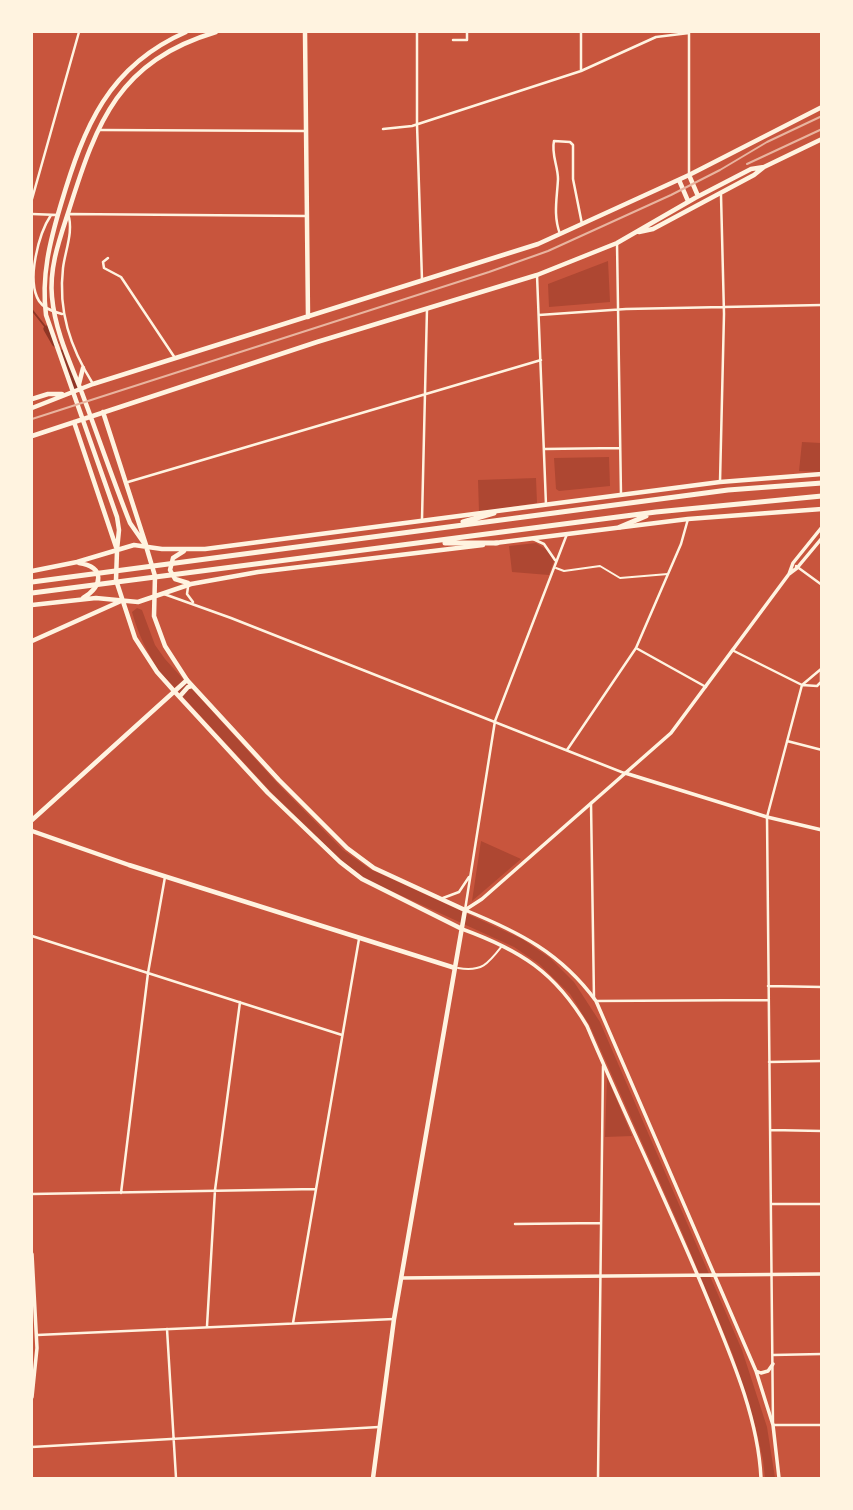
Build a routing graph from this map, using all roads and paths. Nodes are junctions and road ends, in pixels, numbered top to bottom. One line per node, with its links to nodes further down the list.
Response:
1 (79, 32): 22 (street)
2 (186, 32): 27 (main road)
3 (216, 32): 13 (main road)
4 (305, 32): 15 (main road)
5 (417, 32): 12 (street)
6 (467, 32): 9 (street)
7 (582, 32): 10 (street)
8 (689, 32): 10 (street); 18 (street)
9 (453, 40)
10 (581, 71): 12 (street)
11 (821, 107): 18 (main road)
12 (417, 124): 14 (street); 35 (street)
13 (97, 130): 15 (street); 25 (main road)
14 (383, 130)
15 (306, 131): 28 (main road)
16 (821, 139): 17 (main road)
17 (764, 167): 20 (main road); 21 (main road)
18 (689, 175): 19 (main road); 21 (main road)
19 (679, 180): 23 (main road); 29 (main road)
20 (720, 193): 30 (main road); 37 (street)
21 (698, 196): 23 (main road)
22 (32, 199)
23 (688, 201): 30 (main road)
24 (32, 214): 26 (street)
25 (68, 214): 28 (street); 40 (street); 77 (main road)
26 (51, 215): 27 (street); 40 (street)
27 (58, 215): 79 (main road)
28 (307, 216): 42 (main road)
29 (582, 224): 31 (main road); 31 (street)
30 (638, 232): 32 (main road)
31 (560, 234): 35 (main road)
32 (617, 243): 34 (main road); 39 (street)
33 (108, 258): 43 (street)
34 (537, 275): 38 (main road); 41 (street)
35 (422, 280): 42 (main road)
36 (821, 305): 37 (street)
37 (724, 306): 39 (street); 59 (street)
38 (427, 309): 48 (street); 52 (main road)
39 (619, 310): 41 (street); 55 (street)
40 (62, 314): 45 (street)
41 (539, 315): 44 (street)
42 (308, 317): 43 (main road)
43 (175, 358): 46 (main road)
44 (541, 360): 48 (street); 56 (street)
45 (83, 368): 46 (street); 47 (main road)
46 (93, 384): 47 (main road)
47 (77, 389): 49 (main road)
48 (426, 393): 58 (street); 68 (street)
49 (63, 394): 50 (main road); 51 (main road)
50 (32, 399)
51 (32, 408)
52 (103, 412): 53 (main road); 58 (main road)
53 (74, 422): 54 (main road); 79 (main road)
54 (32, 436)
55 (620, 448): 56 (street); 61 (street)
56 (544, 449): 63 (street)
57 (821, 474): 59 (main road)
58 (127, 482): 77 (main road)
59 (720, 482): 61 (main road)
60 (821, 483): 69 (highway)
61 (621, 495): 63 (main road)
62 (821, 497): 65 (highway)
63 (546, 505): 66 (main road)
64 (821, 509): 67 (main road)
65 (656, 512): 70 (highway); 75 (highway)
66 (494, 513): 68 (main road); 69 (highway)
67 (688, 519): 70 (main road); 86 (street)
68 (422, 521): 78 (main road)
69 (447, 527): 88 (highway)
70 (620, 527): 72 (main road)
71 (821, 527): 82 (street)
72 (567, 534): 74 (main road); 80 (street)
73 (821, 538): 84 (street)
74 (533, 539): 76 (main road); 80 (street)
75 (424, 543): 76 (highway); 91 (highway)
76 (498, 543): 89 (main road)
77 (146, 546): 78 (main road); 79 (main road); 93 (main road)
78 (188, 550): 89 (main road)
79 (117, 551): 81 (main road); 95 (main road)
80 (556, 561): 83 (street)
81 (77, 562): 85 (main road); 94 (main road)
82 (793, 563): 84 (street); 87 (street)
83 (554, 568): 86 (lane); 108 (street)
84 (797, 568): 87 (street); 90 (street)
85 (32, 571)
86 (669, 574): 99 (street)
87 (789, 574): 100 (street)
88 (32, 582)
89 (190, 584): 92 (main road); 96 (street)
90 (821, 586)
91 (32, 593)
92 (161, 593): 93 (main road); 96 (street)
93 (153, 597): 95 (main road); 102 (main road)
94 (82, 598): 95 (main road); 97 (main road)
95 (122, 600): 98 (main road); 106 (main road)
96 (196, 604): 108 (street)
97 (32, 605)
98 (32, 641)
99 (636, 648): 105 (street); 110 (street)
100 (732, 650): 103 (street); 105 (street)
101 (821, 669): 103 (street); 103 (street)
102 (187, 680): 104 (main road); 106 (main road)
103 (802, 685): 109 (street)
104 (192, 686): 107 (main road); 120 (main road)
105 (706, 687): 112 (street)
106 (174, 691): 107 (main road); 115 (main road)
107 (180, 697): 122 (main road)
108 (495, 721): 110 (street); 118 (street)
109 (787, 741): 111 (street); 114 (street)
110 (567, 750): 112 (street)
111 (821, 750)
112 (625, 773): 113 (street); 114 (street)
113 (591, 803): 121 (street); 128 (street)
114 (766, 817): 116 (street); 130 (street)
115 (32, 820)
116 (821, 830)
117 (32, 831): 119 (main road)
118 (470, 874): 120 (street); 121 (street)
119 (166, 876): 124 (main road); 127 (street)
120 (442, 899): 121 (main road)
121 (465, 910): 122 (main road); 129 (street)
122 (462, 929): 125 (street); 126 (main road)
123 (32, 936): 127 (street)
124 (360, 936): 126 (main road); 135 (street)
125 (502, 945): 126 (lane); 137 (street)
126 (455, 968): 156 (main road)
127 (148, 973): 134 (street); 143 (street)
128 (595, 981): 129 (street); 132 (street)
129 (584, 986): 132 (street)
130 (768, 986): 131 (street); 133 (street)
131 (821, 987)
132 (595, 1000): 133 (street); 154 (street)
133 (768, 1000): 138 (street)
134 (240, 1002): 135 (street); 142 (street)
135 (342, 1035): 141 (street)
136 (821, 1061): 138 (street)
137 (603, 1062): 147 (street); 153 (street)
138 (769, 1062): 139 (street)
139 (771, 1130): 140 (street); 145 (street)
140 (821, 1131)
141 (316, 1189): 142 (street); 158 (street)
142 (215, 1190): 143 (street); 159 (street)
143 (121, 1192): 144 (street)
144 (32, 1194)
145 (771, 1204): 146 (street); 150 (street)
146 (821, 1204)
147 (601, 1223): 148 (street); 155 (street)
148 (515, 1224)
149 (32, 1254): 152 (street)
150 (772, 1274): 151 (street); 154 (street); 165 (street)
151 (821, 1274)
152 (32, 1275): 161 (street)
153 (698, 1275): 154 (street); 155 (street); 177 (street)
154 (715, 1275): 167 (street)
155 (600, 1276): 156 (street); 176 (street)
156 (401, 1278): 157 (main road)
157 (394, 1319): 158 (street); 171 (main road)
158 (293, 1324): 159 (street)
159 (207, 1328): 160 (street)
160 (167, 1329): 161 (street); 172 (street)
161 (36, 1335): 162 (street)
162 (37, 1348): 163 (street); 168 (street)
163 (32, 1350)
164 (821, 1354): 165 (street)
165 (773, 1355): 166 (street)
166 (772, 1364): 167 (street); 169 (street)
167 (756, 1371): 169 (street)
168 (32, 1397)
169 (773, 1425): 170 (street); 178 (street)
170 (821, 1425)
171 (379, 1427): 172 (street); 175 (main road)
172 (174, 1438): 173 (street); 174 (street)
173 (32, 1447)
174 (176, 1479)
175 (373, 1479)
176 (598, 1479)
177 (761, 1479)
178 (779, 1479)

